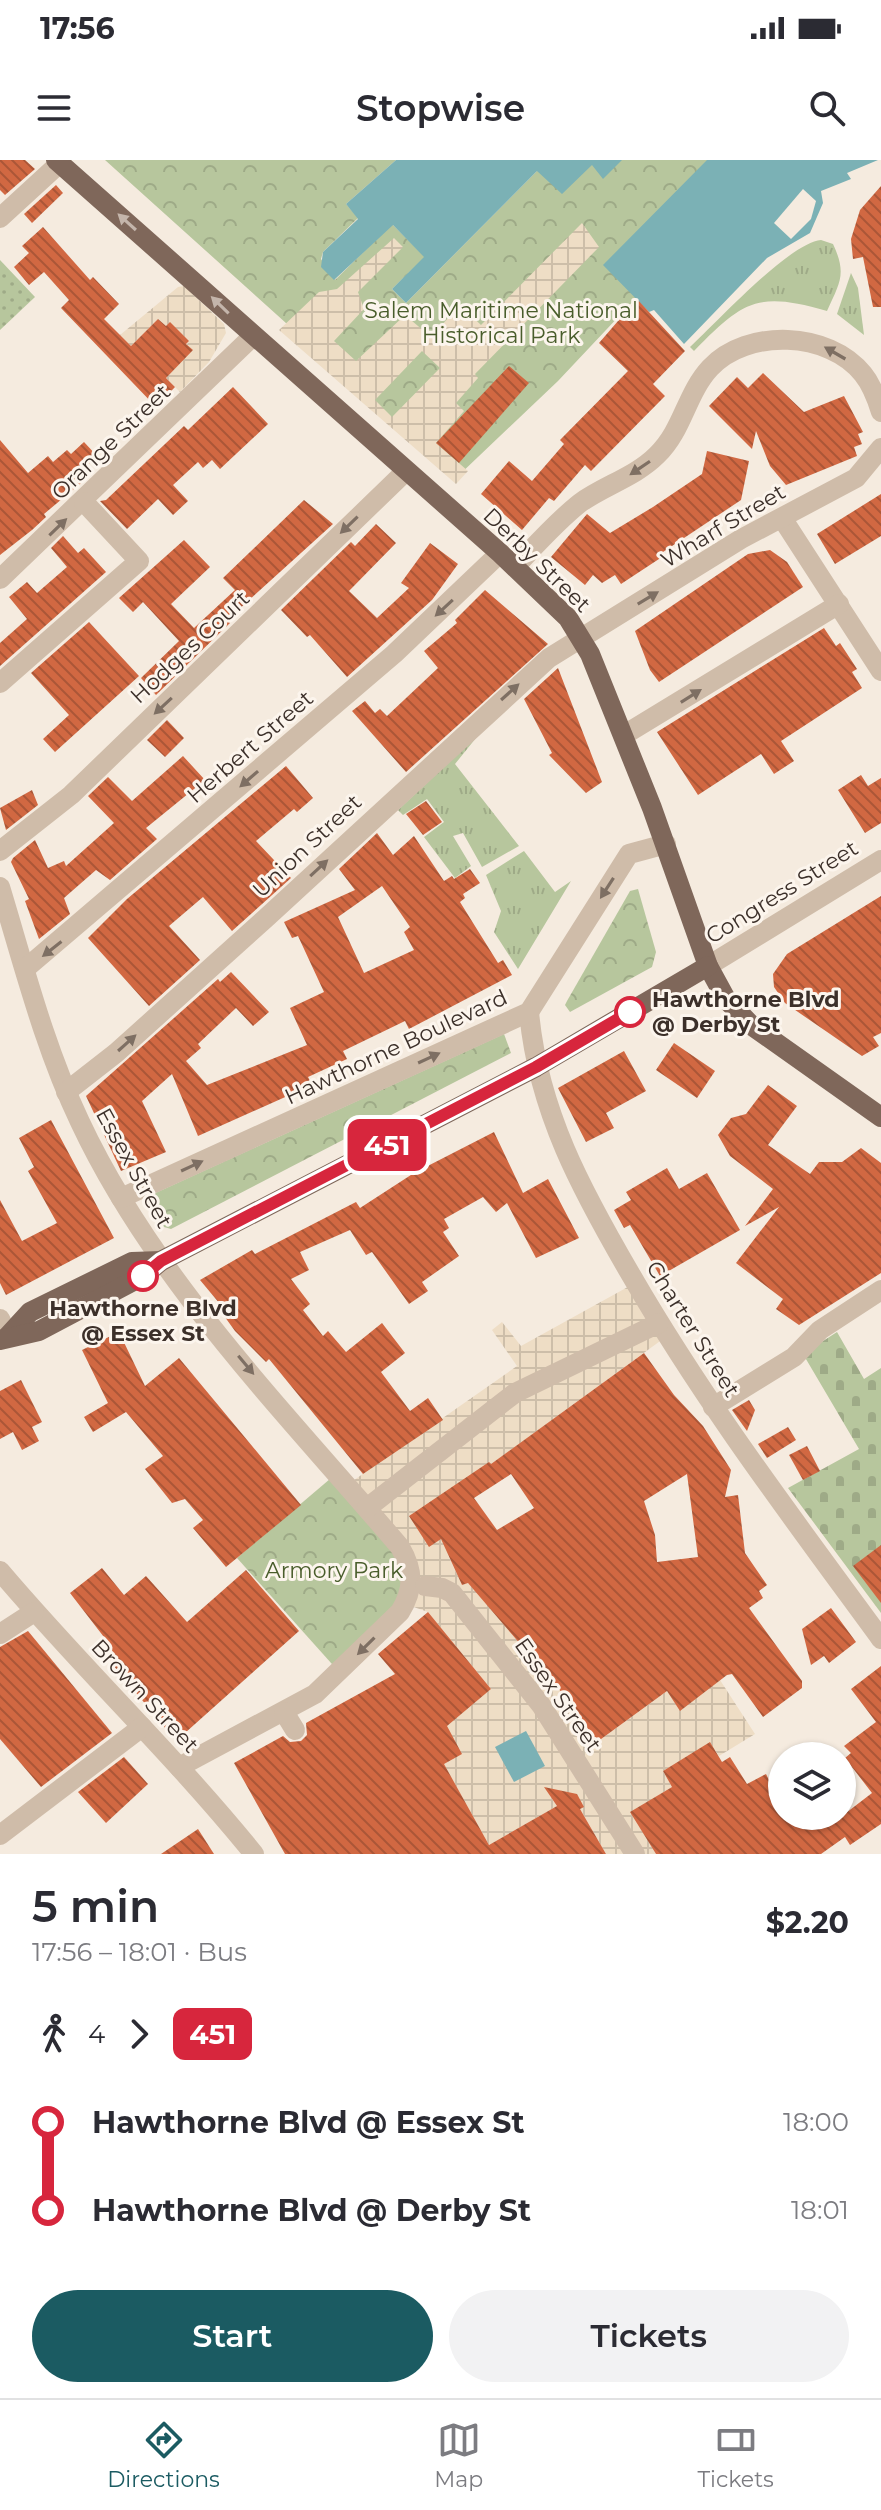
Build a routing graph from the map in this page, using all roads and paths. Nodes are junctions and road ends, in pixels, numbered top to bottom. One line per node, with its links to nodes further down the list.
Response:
1 (58, 162): 2 (street); 3 (main road, Derby Street, one-way to 1)
2 (0, 218)
3 (253, 336): 6 (main road, Derby Street); 7 (street, Orange Street)
4 (881, 412): 9 (street, one-way to 9)
5 (881, 448): 8 (street, Wharf Street)
6 (406, 471): 9 (main road, Derby Street); 17 (street, Hodges Court, one-way to 17)
7 (84, 502): 10 (street, Orange Street, one-way to 7); 14 (street)
8 (782, 518): 11 (street); 12 (street, Wharf Street, one-way to 8)
9 (507, 560): 12 (main road, Derby Street); 21 (street, Herbert Street, one-way to 21)
10 (0, 579)
11 (839, 604): 13 (street); 15 (street, one-way to 11)
12 (580, 636): 15 (main road, Derby Street); 24 (street, Union Street, one-way to 12)
13 (881, 671)
14 (0, 683)
15 (624, 735): 16 (main road, Derby Street)
16 (666, 844): 20 (main road, Derby Street); 22 (street, Hawthorne Boulevard, one-way to 22)
17 (0, 851)
18 (881, 860): 20 (street, Congress Street)
19 (0, 887): 21 (street, Essex Street)
20 (708, 966): 23 (main road); 25 (main road, Derby Street)
21 (25, 969): 24 (street, Essex Street)
22 (529, 1012): 23 (street, Charter Street); 26 (street, Hawthorne Boulevard, one-way to 22)
23 (536, 1067): 27 (main road); 29 (street, Charter Street)
24 (66, 1092): 26 (street, Essex Street)
25 (881, 1117)
26 (121, 1198): 27 (street, Essex Street)
27 (161, 1261): 30 (main road); 32 (street, Essex Street, one-way to 32)
28 (881, 1290): 31 (street)
29 (659, 1323): 31 (street, Charter Street); 32 (street)
30 (3, 1332)
31 (713, 1407): 37 (street, Charter Street)
32 (367, 1508): 34 (street, Essex Street)
33 (0, 1571): 35 (street, Brown Street)
34 (418, 1586): 38 (street, one-way to 38); 44 (street, Essex Street)
35 (34, 1612): 36 (street); 40 (street, Brown Street)
36 (0, 1634)
37 (881, 1639)
38 (315, 1694): 39 (street); 41 (street)
39 (326, 1713)
40 (142, 1727): 41 (street, Brown Street); 42 (street)
41 (179, 1767): 43 (street, Brown Street)
42 (0, 1835)
43 (254, 1854)
44 (635, 1854)

